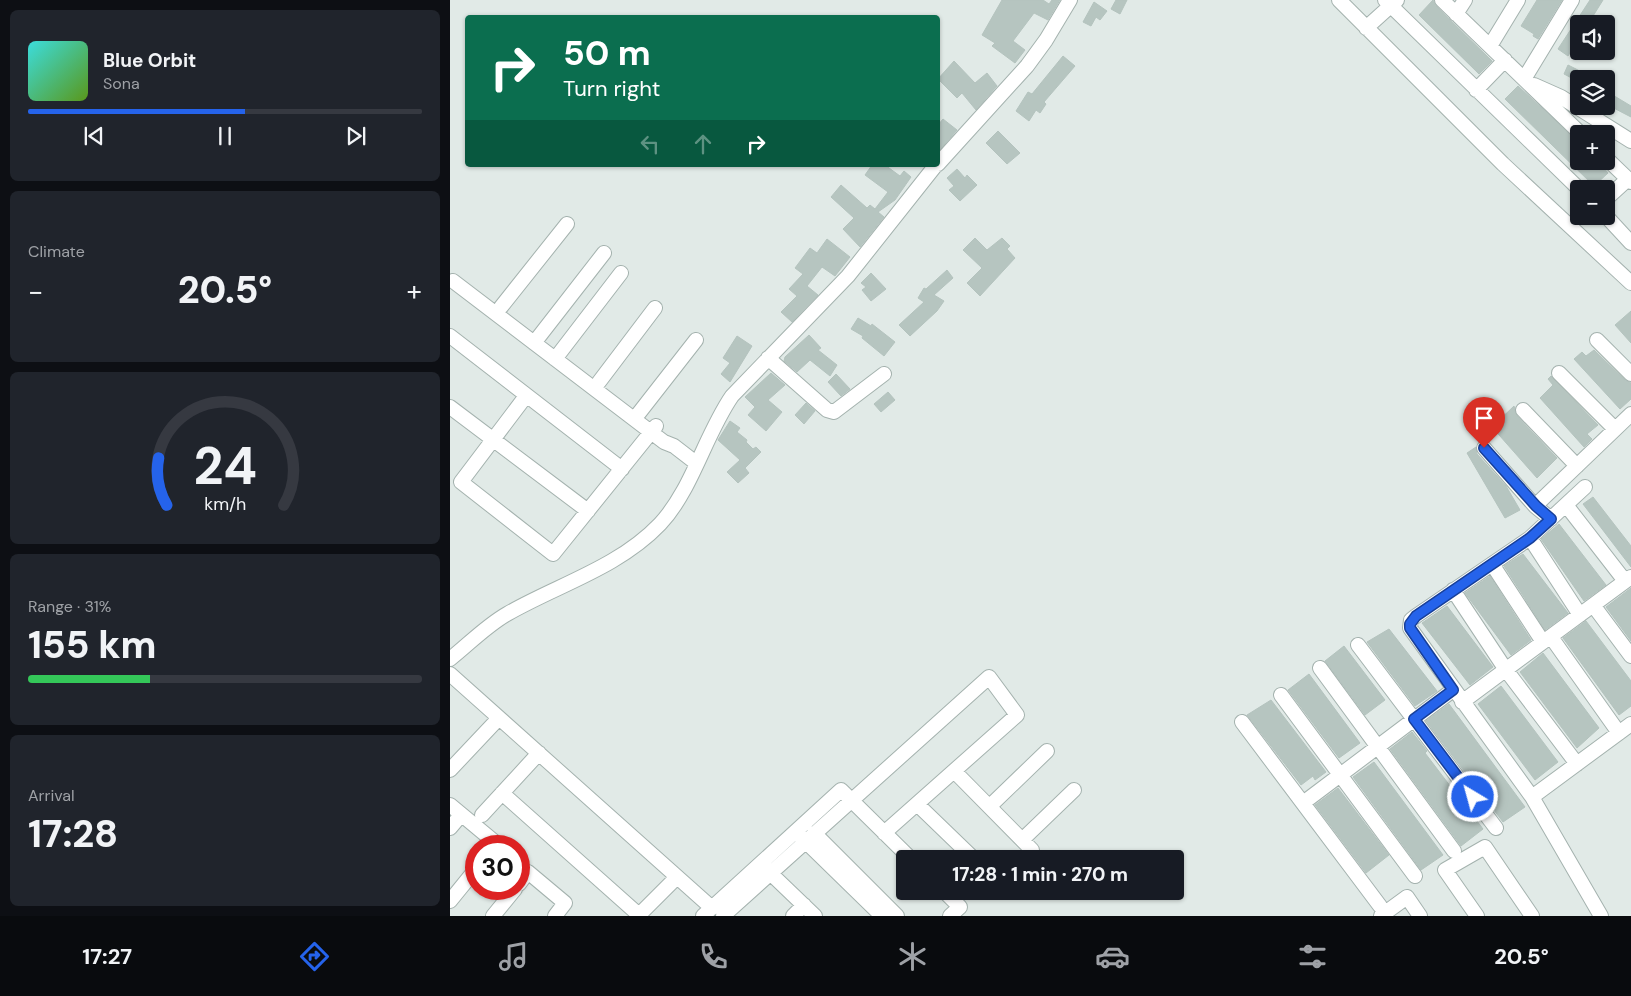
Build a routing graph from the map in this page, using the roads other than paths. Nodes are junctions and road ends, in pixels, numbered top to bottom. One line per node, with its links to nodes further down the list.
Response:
1 (1070, 0): 16 (street)
2 (1339, 0): 9 (street)
3 (1442, 0): 8 (street)
4 (1465, 0): 8 (street)
5 (1518, 0): 10 (street)
6 (1572, 0): 12 (street)
7 (1391, 2): 9 (street); 13 (street)
8 (1456, 14): 10 (street)
9 (1366, 28): 28 (street)
10 (1490, 46): 11 (street)
11 (1505, 60): 12 (street); 13 (street)
12 (1527, 81): 14 (street); 15 (street)
13 (1476, 90): 19 (street)
14 (1572, 125)
15 (1631, 140)
16 (940, 161)
17 (935, 167): 36 (street)
18 (1615, 167): 20 (street)
19 (1570, 180)
20 (1629, 180): 21 (street)
21 (1615, 192)
22 (568, 224): 29 (street)
23 (1614, 225): 24 (street)
24 (1631, 244)
25 (604, 253): 32 (street)
26 (621, 273): 35 (street)
27 (451, 283): 29 (street); 32 (street)
28 (1631, 283)
29 (501, 307): 32 (street)
30 (656, 308): 40 (street)
31 (450, 336): 41 (street)
32 (536, 340): 35 (street)
33 (696, 340): 44 (street)
34 (1597, 340): 39 (street)
35 (557, 355): 40 (street); 46 (street)
36 (768, 358): 38 (street); 50 (street)
37 (1560, 373): 47 (street)
38 (884, 374)
39 (1631, 374)
40 (599, 382): 44 (street)
41 (526, 396): 48 (street); 52 (street)
42 (450, 407): 48 (street)
43 (1524, 410): 51 (street)
44 (639, 413): 46 (street)
45 (1631, 414): 47 (street)
46 (654, 429): 50 (street); 52 (street)
47 (1615, 429): 51 (street)
48 (492, 441): 56 (street); 56 (street)
49 (1484, 448): 55 (street)
50 (696, 463): 67 (street)
51 (1577, 466): 55 (street)
52 (622, 469): 56 (street)
53 (1585, 487): 54 (street)
54 (1566, 505): 57 (street); 60 (street)
55 (1536, 506): 57 (street)
56 (588, 511)
57 (1551, 519): 58 (street)
58 (1530, 538): 59 (street); 63 (street)
59 (1492, 564): 61 (street); 64 (street)
60 (1628, 579): 62 (street)
61 (1453, 590): 69 (street); 71 (street)
62 (1593, 605): 63 (street); 66 (street)
63 (1580, 615): 64 (street)
64 (1547, 640): 69 (street); 78 (street)
65 (1358, 645): 75 (street)
66 (1631, 656)
67 (450, 659)
68 (1320, 668): 79 (street)
69 (1506, 670): 73 (street); 82 (street)
70 (450, 674): 74 (street)
71 (1453, 690): 73 (street); 75 (street)
72 (1281, 695): 85 (street)
73 (1462, 702): 88 (street)
74 (499, 718): 81 (street); 83 (street)
75 (1414, 719): 79 (street); 97 (street)
76 (1242, 722): 90 (street)
77 (1631, 724): 78 (street)
78 (1619, 733): 82 (street)
79 (1378, 747): 85 (street); 105 (street)
80 (1046, 752): 93 (street)
81 (539, 753): 87 (street); 108 (street)
82 (1577, 764): 88 (street)
83 (450, 770)
84 (954, 771): 89 (street); 91 (street); 93 (street)
85 (1340, 775): 90 (street); 109 (street)
86 (1074, 790): 101 (street)
87 (502, 793): 95 (street); 119 (street)
88 (1532, 797): 128 (street)
89 (851, 800): 98 (street); 100 (street)
90 (1303, 803): 115 (street)
91 (918, 804): 98 (street); 103 (street)
92 (450, 805): 94 (street)
93 (990, 806): 101 (street)
94 (462, 814): 96 (street); 99 (street)
95 (482, 815)
96 (450, 828)
97 (1496, 828)
98 (884, 833): 102 (street)
99 (486, 835)
100 (805, 835): 106 (street); 122 (street); 123 (street)
101 (1022, 840): 104 (street)
102 (901, 850)
103 (965, 850)
104 (1032, 850)
105 (1454, 851)
106 (765, 869): 114 (street); 116 (street)
107 (530, 874): 118 (street)
108 (677, 876): 116 (street); 119 (street)
109 (1415, 876)
110 (465, 883): 113 (street)
111 (506, 900): 117 (street)
112 (953, 900): 124 (street)
113 (450, 901)
114 (804, 906): 120 (street); 121 (street)
115 (1381, 911): 125 (street)
116 (712, 913)
117 (494, 916)
118 (555, 916)
119 (638, 916)
120 (793, 916)
121 (815, 916)
122 (882, 916)
123 (897, 916)
124 (950, 916)
125 (1420, 916)
126 (1477, 916): 127 (street)
127 (1532, 916)
128 (1601, 916)

